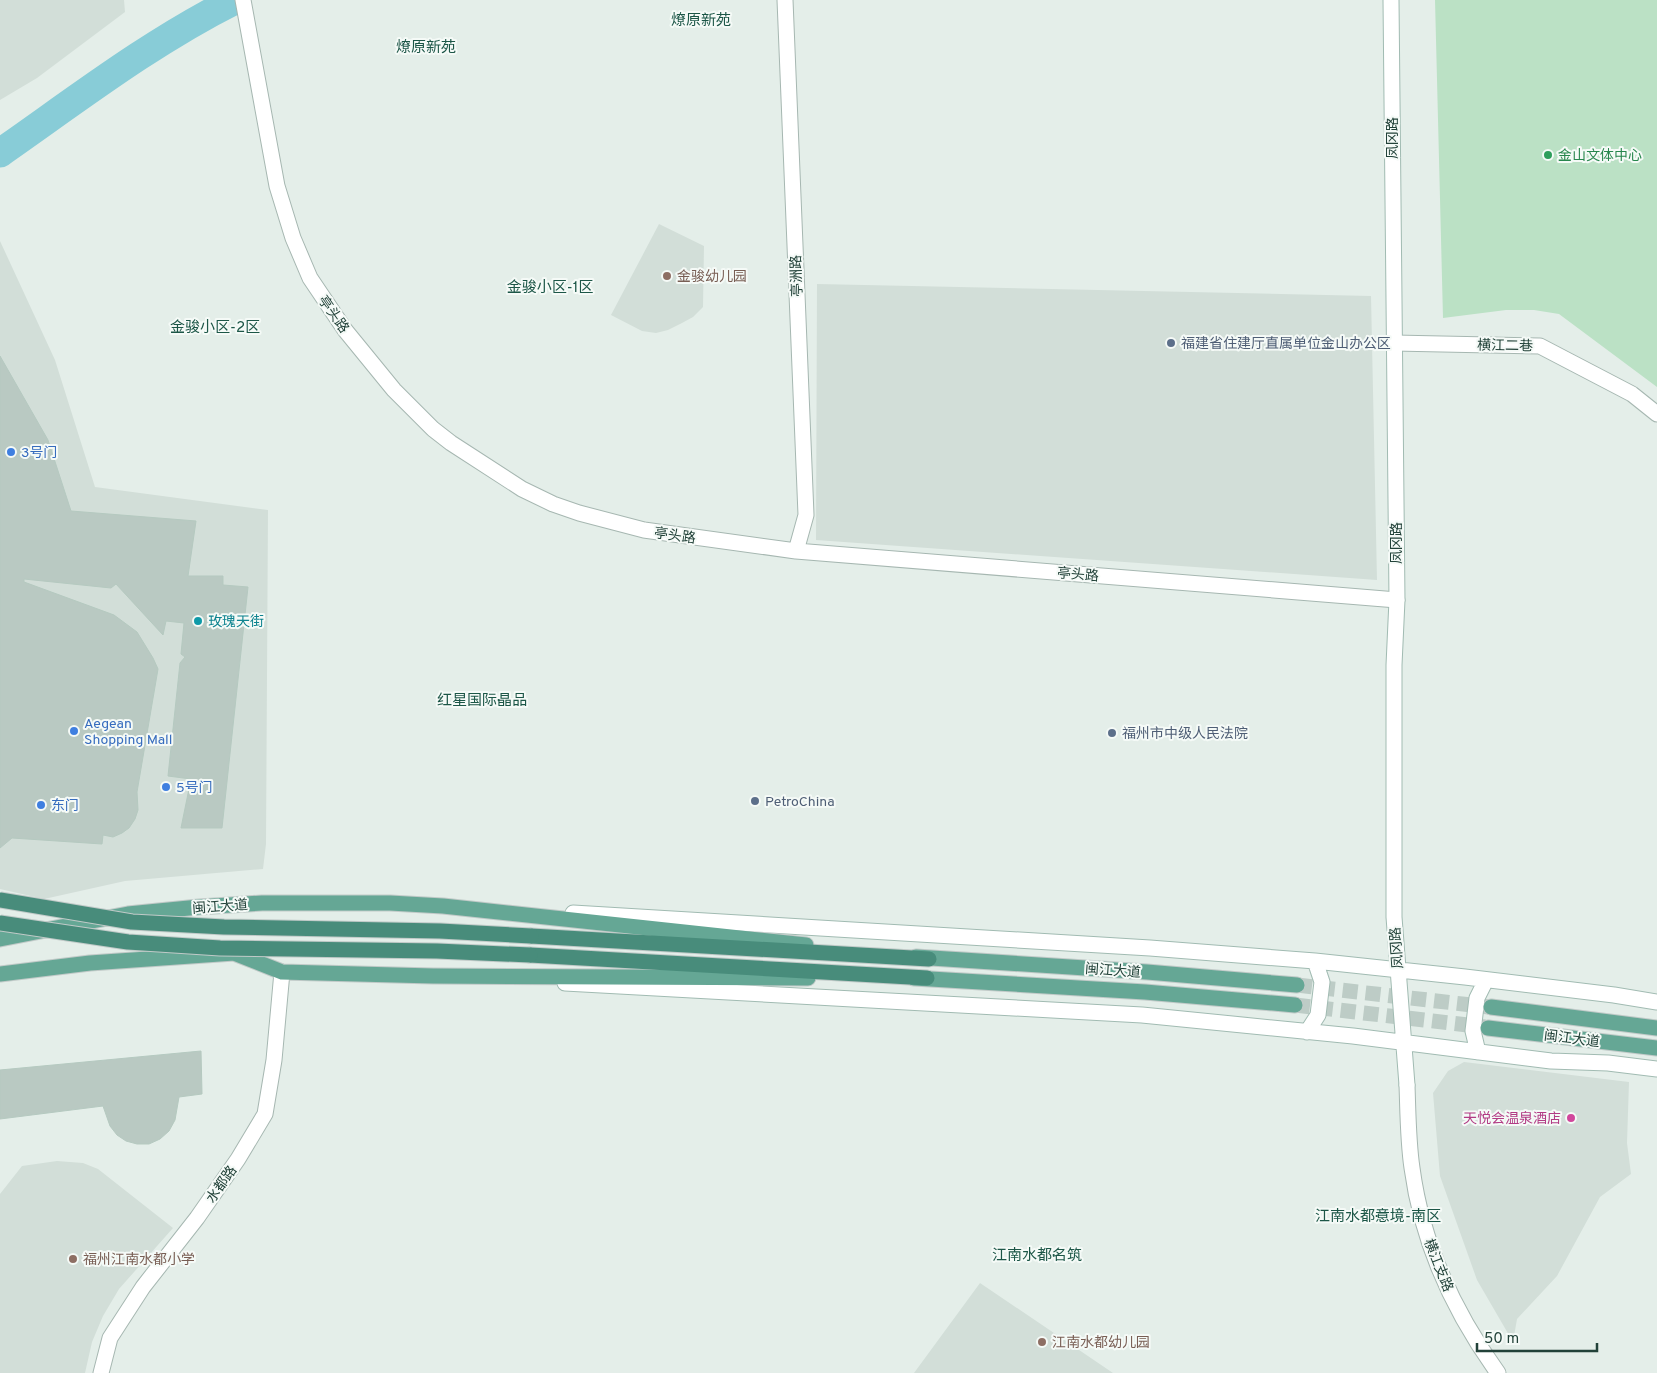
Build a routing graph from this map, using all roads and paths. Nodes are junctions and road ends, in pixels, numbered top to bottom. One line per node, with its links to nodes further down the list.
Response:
1 (243, 0): 6 (main road, 亭头路)
2 (785, 0): 6 (main road, 亭洲路)
3 (1391, 0): 4 (main road, 凤冈路)
4 (1394, 343): 5 (main road, 横江二巷); 7 (main road, 凤冈路)
5 (1657, 414)
6 (796, 551): 7 (main road, 亭头路)
7 (1396, 600): 14 (main road, 凤冈路)
8 (0, 900): 12 (highway, bridge)
9 (442, 906): 11 (main road, 闽江大道); 12 (main road, 闽江大道); 13 (main road)
10 (0, 923): 18 (highway, bridge)
11 (0, 939)
12 (929, 959): 20 (main road, 闽江大道)
13 (1315, 961): 14 (main road); 26 (main road)
14 (1398, 970): 19 (main road); 27 (main road, 凤冈路)
15 (282, 972): 16 (main road); 17 (main road); 32 (main road, 水都路)
16 (0, 974)
17 (433, 976): 18 (main road, 闽江大道); 26 (main road)
18 (927, 978): 22 (main road, 闽江大道)
19 (1486, 980): 21 (main road); 29 (main road)
20 (1297, 985)
21 (1657, 1002)
22 (1295, 1005)
23 (1491, 1007): 25 (main road, 闽江大道)
24 (1488, 1028): 28 (main road, 闽江大道)
25 (1657, 1028)
26 (1307, 1032): 27 (main road)
27 (1403, 1042): 29 (main road); 31 (main road, 凤冈路)
28 (1657, 1048)
29 (1478, 1052): 30 (main road)
30 (1657, 1069)
31 (1407, 1085): 33 (main road, 横江支路)
32 (101, 1373)
33 (1498, 1373)

